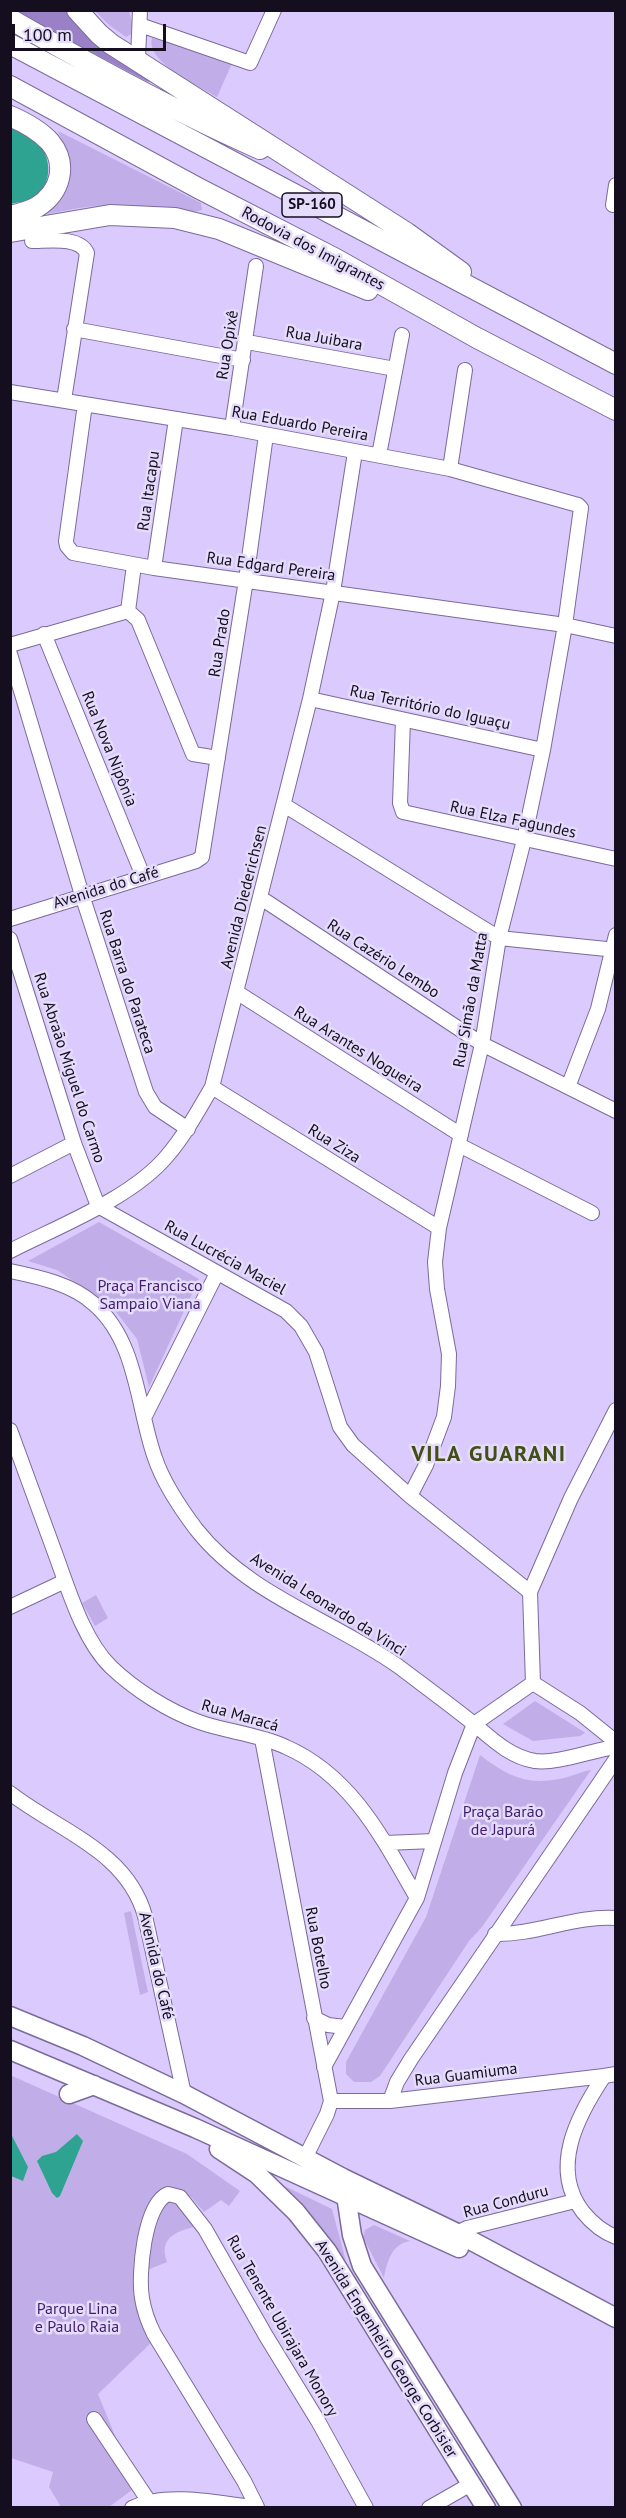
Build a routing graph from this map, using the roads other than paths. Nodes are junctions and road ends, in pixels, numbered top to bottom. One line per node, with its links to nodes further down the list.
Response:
1 (77, 10): 7 (highway)
2 (140, 10): 5 (street)
3 (271, 12): 5 (street)
4 (10, 19): 10 (highway)
5 (140, 25): 7 (street)
6 (10, 44): 18 (highway, SP-160)
7 (138, 59): 10 (highway)
8 (12, 88): 17 (highway, Rodovia dos Imigrantes / SP-160)
9 (10, 116): 13 (highway)
10 (309, 172): 18 (highway)
11 (615, 188): 12 (street)
12 (613, 205)
13 (10, 216)
14 (10, 232): 17 (highway)
15 (32, 241): 19 (street)
16 (256, 266): 21 (street, Rua Opixê)
17 (420, 307): 28 (highway, Rodovia dos Imigrantes / SP-160)
18 (534, 322): 22 (highway, SP-160)
19 (74, 329): 24 (street); 30 (street)
20 (402, 335): 26 (street)
21 (247, 342): 24 (street, Rua Opixê); 26 (street, Rua Juibara)
22 (579, 346): 23 (highway); 25 (highway, SP-160)
23 (615, 357)
24 (243, 360): 35 (street, Rua Opixê)
25 (615, 364)
26 (395, 369): 38 (street)
27 (465, 370): 39 (street)
28 (581, 391): 32 (highway, Rodovia dos Imigrantes / SP-160); 34 (highway)
29 (10, 392): 30 (street, Rua Eduardo Pereira)
30 (64, 400): 31 (street, Rua Eduardo Pereira)
31 (85, 404): 33 (street, Rua Eduardo Pereira); 41 (street, Rua Edgard Pereira)
32 (615, 410)
33 (176, 419): 35 (street, Rua Eduardo Pereira); 42 (street, Rua Itacapu)
34 (615, 419)
35 (232, 428): 36 (street, Rua Eduardo Pereira)
36 (266, 435): 37 (street, Rua Eduardo Pereira); 43 (street, Rua Prado)
37 (355, 452): 38 (street, Rua Eduardo Pereira); 44 (street, Avenida Diederichsen)
38 (380, 455): 39 (street, Rua Eduardo Pereira)
39 (450, 469): 40 (street, Rua Eduardo Pereira)
40 (580, 506): 46 (street, Rua Simão da Matta)
41 (134, 565): 42 (street, Rua Edgard Pereira); 45 (street)
42 (154, 568): 43 (street, Rua Edgard Pereira)
43 (246, 580): 44 (street, Rua Edgard Pereira); 54 (street, Rua Prado)
44 (333, 592): 46 (street, Rua Edgard Pereira); 51 (street, Avenida Diederichsen)
45 (128, 611): 47 (street); 54 (street)
46 (565, 625): 48 (street, Rua Edgard Pereira); 53 (street, Rua Simão da Matta)
47 (44, 634): 49 (street); 59 (street, Rua Nova Nipônia)
48 (615, 636)
49 (10, 645)
50 (10, 654): 60 (street, Rua Barra do Parateca)
51 (310, 699): 52 (street, Rua Território do Iguaçu); 55 (street, Avenida Diederichsen)
52 (403, 720): 53 (street, Rua Território do Iguaçu); 56 (street, Rua Elza Fagundes)
53 (543, 750): 56 (street, Rua Simão da Matta)
54 (218, 758): 57 (street, Rua Prado)
55 (284, 805): 61 (street, Avenida Diederichsen); 63 (street)
56 (524, 840): 58 (street, Rua Elza Fagundes); 63 (street, Rua Simão da Matta)
57 (202, 857): 59 (street, Avenida do Café)
58 (615, 860)
59 (143, 876): 60 (street, Avenida do Café)
60 (82, 895): 62 (street, Avenida do Café); 71 (street, Rua Barra do Parateca)
61 (261, 898): 66 (street, Avenida Diederichsen); 67 (street, Rua Cazério Lembo)
62 (10, 919)
63 (499, 938): 65 (street); 67 (street, Rua Simão da Matta)
64 (10, 939): 73 (street, Rua Abraão Miguel do Carmo)
65 (614, 945): 69 (street)
66 (238, 993): 68 (street, Avenida Diederichsen); 72 (street, Rua Arantes Nogueira)
67 (482, 1044): 69 (street, Rua Cazério Lembo); 72 (street, Rua Simão da Matta)
68 (212, 1087): 71 (street, Avenida Diederichsen); 77 (street, Rua Ziza)
69 (567, 1087): 70 (street, Rua Cazério Lembo)
70 (615, 1111)
71 (188, 1129): 75 (street, Avenida Diederichsen)
72 (460, 1140): 76 (street, Rua Arantes Nogueira); 77 (street, Rua Simão da Matta)
73 (74, 1143): 74 (street); 75 (street, Rua Abraão Miguel do Carmo)
74 (10, 1176)
75 (98, 1206): 78 (street, Avenida Diederichsen); 80 (street, Rua Lucrécia Maciel)
76 (592, 1213)
77 (439, 1228): 84 (street, Rua Simão da Matta)
78 (16, 1248): 79 (street, Avenida Leonardo da Vinci)
79 (16, 1272): 82 (street, Avenida Leonardo da Vinci)
80 (217, 1273): 82 (street); 84 (street, Rua Lucrécia Maciel)
81 (615, 1410): 86 (street)
82 (144, 1418): 89 (street, Avenida Leonardo da Vinci)
83 (10, 1430): 85 (street, Rua Maracá)
84 (410, 1496): 86 (street, Rua Lucrécia Maciel)
85 (65, 1581): 87 (street); 90 (street, Rua Maracá)
86 (530, 1592): 88 (street)
87 (10, 1607)
88 (533, 1683): 89 (street); 91 (street)
89 (474, 1724): 92 (street, Avenida Leonardo da Vinci); 95 (street)
90 (262, 1739): 96 (street, Rua Maracá); 101 (street, Rua Botelho)
91 (615, 1742)
92 (615, 1747)
93 (615, 1759): 99 (street)
94 (10, 1793): 108 (street, Avenida do Café)
95 (434, 1841): 96 (street); 97 (street)
96 (385, 1843): 97 (street, Rua Maracá)
97 (417, 1898): 102 (street)
98 (615, 1918): 99 (street)
99 (495, 1934): 110 (street)
100 (10, 2016): 108 (main road)
101 (314, 2018): 102 (street); 104 (street, Rua Botelho)
102 (345, 2027): 104 (street)
103 (10, 2050): 106 (main road)
104 (324, 2067): 109 (street, Rua Botelho)
105 (610, 2075): 110 (street, Rua Guamiuma); 115 (street)
106 (94, 2085): 107 (main road); 111 (main road)
107 (69, 2094)
108 (184, 2094): 111 (main road, Avenida do Café); 112 (main road)
109 (331, 2101): 110 (street, Rua Guamiuma); 112 (street)
110 (390, 2101)
111 (195, 2128): 114 (main road); 121 (main road, Avenida Engenheiro George Corbisier)
112 (304, 2158): 113 (main road)
113 (343, 2178): 114 (main road, Avenida Engenheiro George Corbisier); 117 (main road)
114 (346, 2196): 117 (main road); 128 (main road, Avenida Engenheiro George Corbisier)
115 (575, 2201): 116 (street); 117 (street, Rua Conduru)
116 (615, 2237)
117 (454, 2239): 118 (main road); 119 (main road)
118 (615, 2318)
119 (615, 2331)
120 (94, 2419): 122 (street)
121 (471, 2484): 126 (street); 127 (main road, Avenida Engenheiro George Corbisier)
122 (148, 2500): 123 (street); 124 (street)
123 (132, 2508)
124 (257, 2508): 125 (street, Rua Tenente Ubirajara Monory)
125 (366, 2508)
126 (429, 2508)
127 (486, 2508)
128 (512, 2508)

